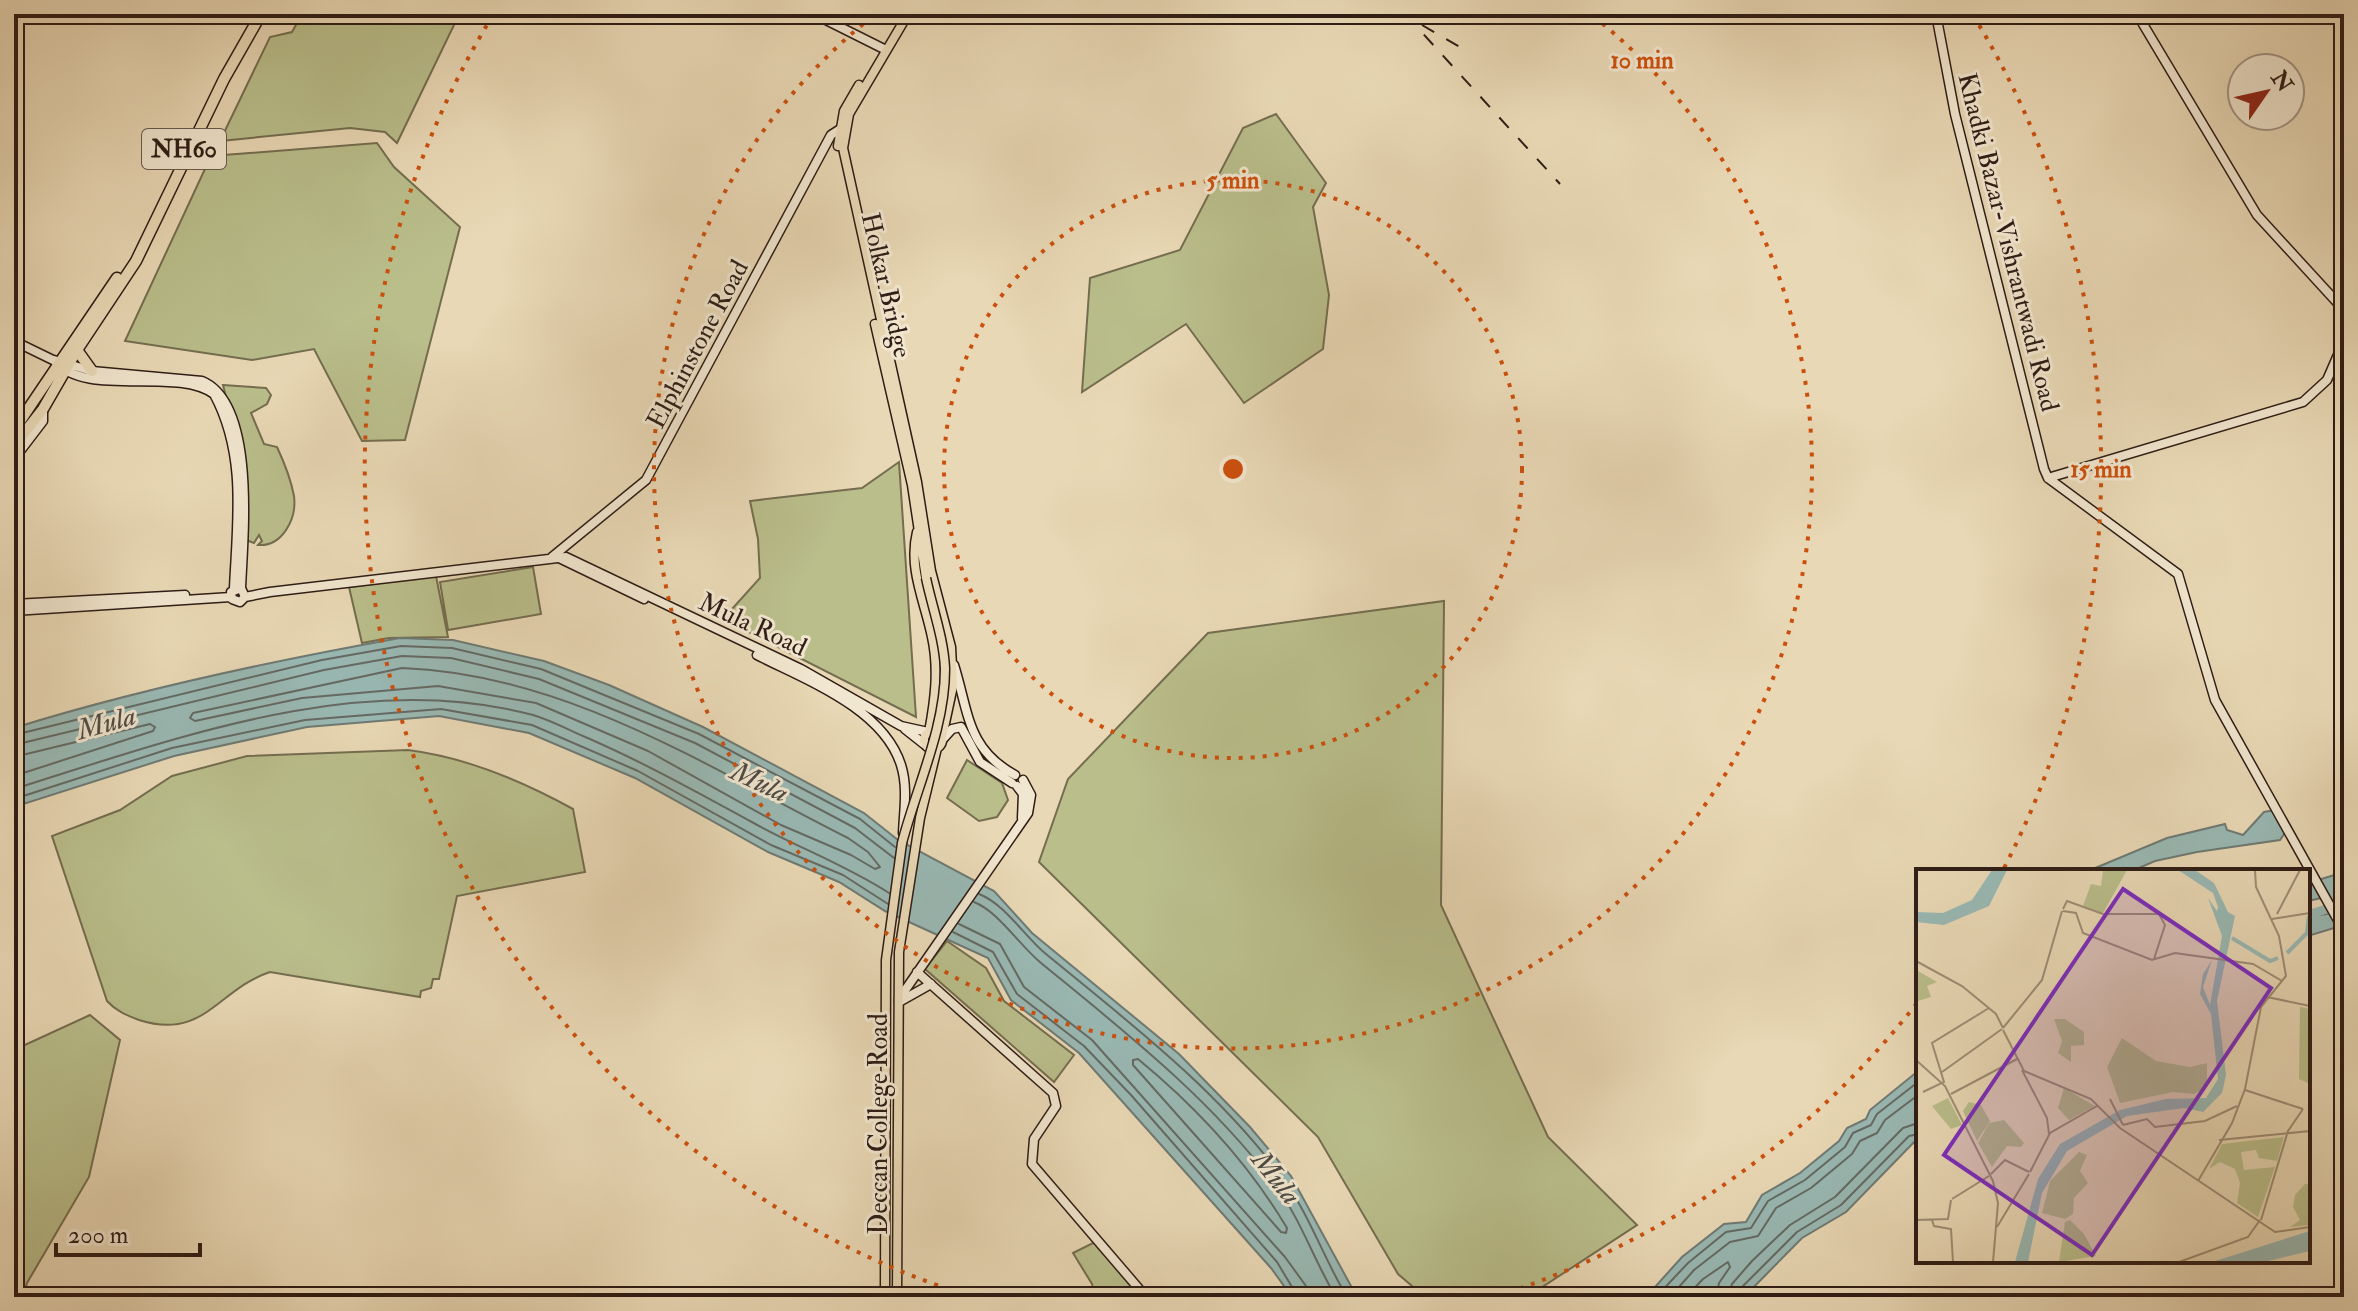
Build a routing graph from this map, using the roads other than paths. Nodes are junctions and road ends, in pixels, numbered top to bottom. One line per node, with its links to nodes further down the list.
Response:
1 (253, 14): 13 (highway, NH60)
2 (261, 14): 12 (highway, NH60)
3 (814, 14): 7 (street)
4 (905, 14): 7 (main road, Elphinstone Road)
5 (1936, 14): 19 (street, Khadki Bazar-Vishrantwadi Road)
6 (2137, 14): 9 (street)
7 (882, 52): 8 (main road, Elphinstone Road)
8 (843, 126): 20 (main road, Holkar Bridge); 21 (street, Elphinstone Road); 25 (main road, Elphinstone Road)
9 (2344, 310)
10 (14, 341): 13 (street)
11 (2344, 341): 19 (street)
12 (77, 350): 13 (highway, NH60); 14 (highway)
13 (62, 364): 14 (street); 15 (highway, NH60); 16 (highway, NH60); 22 (street)
14 (92, 371): 22 (street)
15 (43, 409): 17 (highway, NH60); 18 (street)
16 (14, 430)
17 (14, 446)
18 (14, 459)
19 (2048, 478): 33 (street)
20 (919, 525): 28 (main road); 32 (main road, Holkar Bridge, bridge)
21 (555, 558): 22 (street); 26 (street, Mula Road)
22 (238, 592): 23 (street); 24 (street)
23 (14, 604)
24 (14, 611)
25 (954, 664): 29 (main road, Elphinstone Road); 31 (street)
26 (788, 668): 27 (street, Mula Road); 32 (street, bridge)
27 (901, 726): 28 (street, Mula Road); 30 (street)
28 (929, 732): 29 (main road); 30 (main road)
29 (940, 742): 30 (main road); 31 (street); 39 (main road, Deccan College Road)
30 (924, 744)
31 (1017, 781): 36 (street)
32 (902, 843): 40 (main road, Deccan College Road)
33 (2310, 869)
34 (2310, 869): 35 (street)
35 (2344, 931)
36 (917, 972): 37 (street); 38 (street)
37 (931, 984): 38 (street); 42 (street)
38 (910, 989): 39 (street)
39 (899, 1001): 41 (main road, Deccan College Road)
40 (885, 1297)
41 (897, 1297)
42 (1146, 1297)

